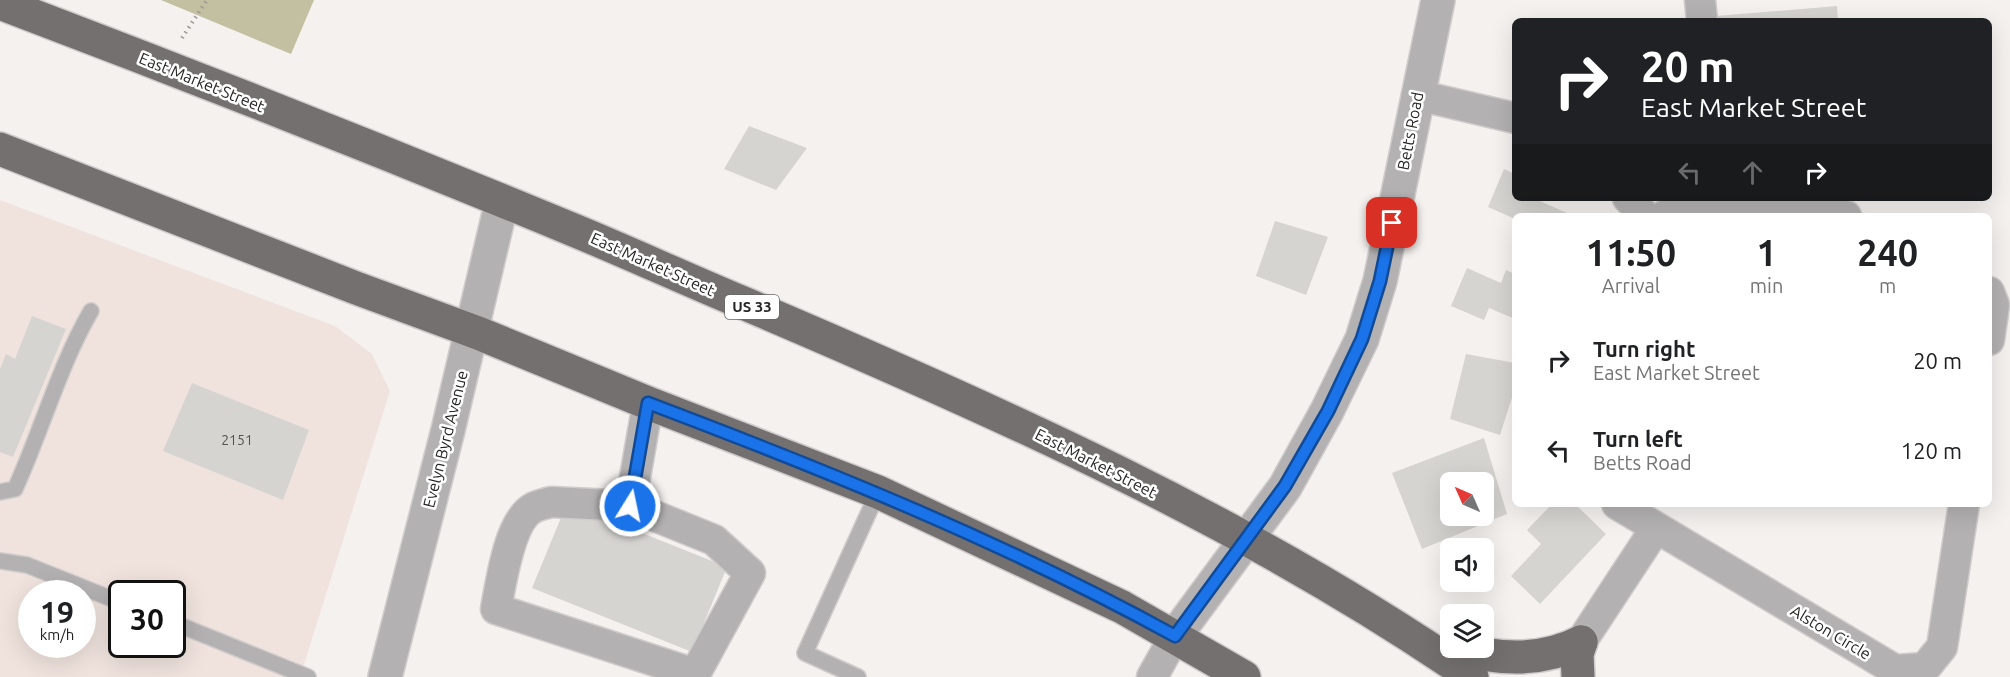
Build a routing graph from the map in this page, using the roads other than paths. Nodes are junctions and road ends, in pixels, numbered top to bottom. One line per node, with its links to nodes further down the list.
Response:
1 (1438, 0): 5 (street, Betts Road)
2 (1700, 0): 4 (street)
3 (0, 3): 8 (highway, East Market Street / US 33)
4 (1702, 18)
5 (1417, 95): 6 (street); 26 (street, Betts Road)
6 (1512, 117)
7 (0, 149): 18 (highway)
8 (502, 201): 18 (street, Evelyn Byrd Avenue); 26 (highway, East Market Street / US 33)
9 (1631, 201): 12 (street)
10 (1709, 201): 13 (street)
11 (1744, 201): 14 (street)
12 (1642, 213)
13 (1671, 213)
14 (1826, 213)
15 (1992, 300): 17 (street)
16 (91, 311): 20 (lane)
17 (1992, 319)
18 (471, 330): 19 (highway); 36 (street, Evelyn Byrd Avenue)
19 (648, 403): 21 (highway); 22 (street)
20 (0, 492)
21 (878, 492): 31 (highway); 37 (lane)
22 (630, 506): 22 (street)
23 (1622, 507): 25 (street, Alston Circle)
24 (1964, 507): 25 (street, Alston Circle)
25 (1656, 528): 32 (street)
26 (1246, 540): 29 (highway, East Market Street / US 33); 31 (street, Betts Road)
27 (0, 561): 28 (lane)
28 (108, 597)
29 (1391, 625): 33 (highway); 40 (highway, East Market Street / US 33)
30 (186, 628): 35 (lane)
31 (1175, 636): 38 (street); 39 (highway)
32 (1581, 642): 34 (highway); 41 (highway)
33 (1440, 643)
34 (1494, 656)
35 (308, 677)
36 (385, 677)
37 (858, 677)
38 (1152, 677)
39 (1244, 677)
40 (1472, 677)
41 (1578, 677)

